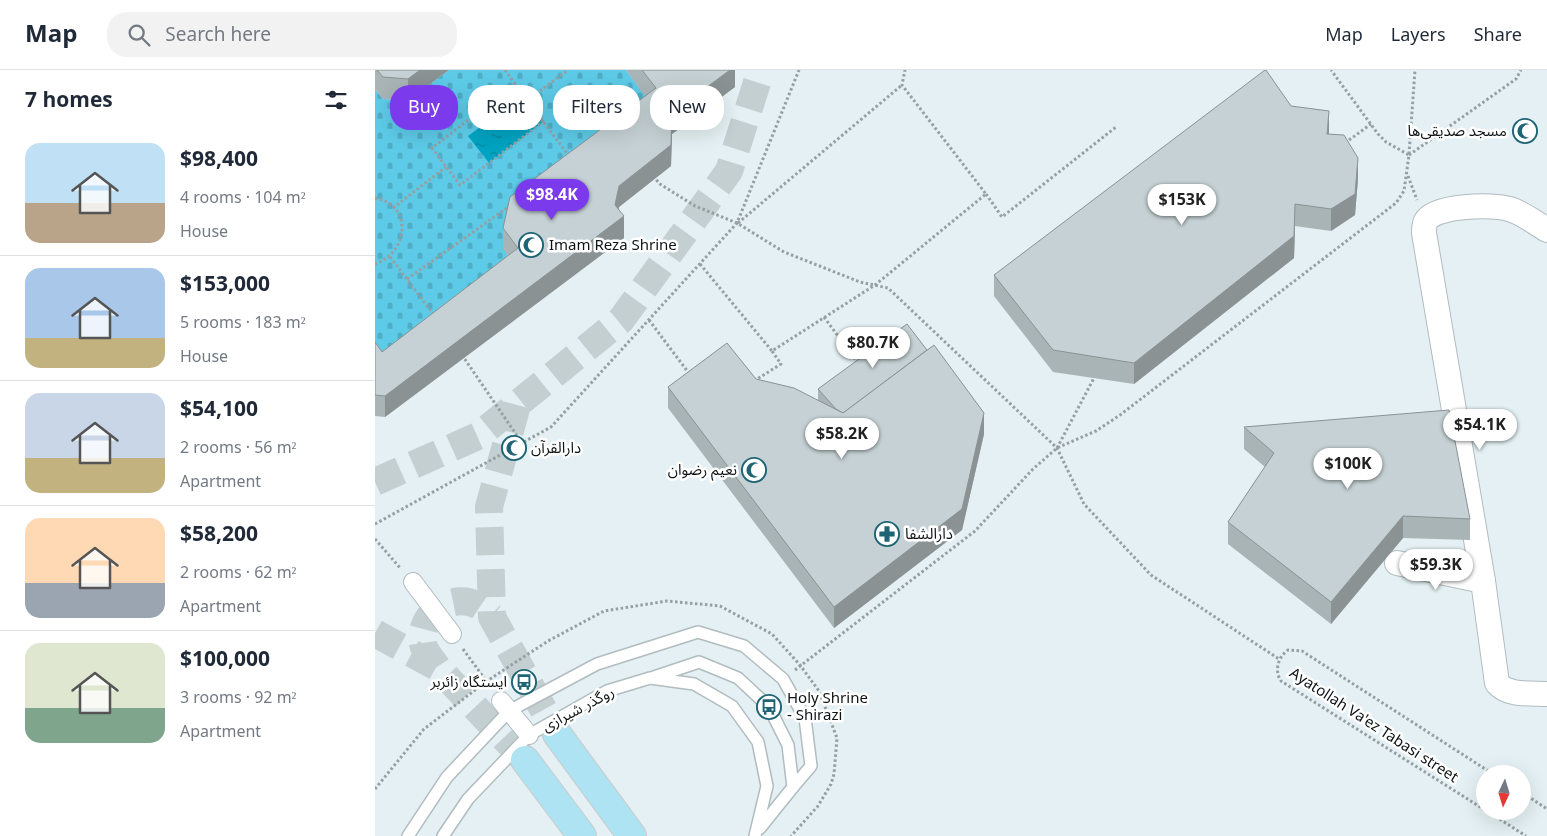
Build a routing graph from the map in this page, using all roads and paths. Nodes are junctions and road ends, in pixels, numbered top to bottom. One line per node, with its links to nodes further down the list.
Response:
1 (505, 70): 8 (path)
2 (568, 70): 10 (path)
3 (799, 70): 23 (path)
4 (905, 70): 9 (path)
5 (1331, 70): 12 (path)
6 (1415, 70): 15 (path)
7 (1521, 70): 15 (path)
8 (515, 84): 17 (path)
9 (902, 85): 19 (path); 23 (path)
10 (543, 89)
11 (544, 121): 16 (path); 17 (path)
12 (1371, 124): 14 (path); 15 (path)
13 (1116, 127): 19 (path)
14 (1342, 145)
15 (1409, 155): 40 (path)
16 (572, 160)
17 (446, 167): 22 (path)
18 (649, 170): 23 (path)
19 (986, 194): 29 (path)
20 (375, 198): 22 (path)
21 (517, 200): 28 (path)
22 (393, 208): 25 (path)
23 (737, 223): 27 (path); 29 (path)
24 (1547, 230): 44 (street)
25 (390, 257): 26 (path); 28 (path)
26 (375, 264)
27 (700, 264): 32 (path); 34 (path)
28 (407, 279): 31 (path)
29 (875, 285): 30 (path); 40 (path)
30 (824, 318): 34 (path); 35 (path)
31 (437, 319)
32 (649, 320): 37 (path); 39 (path)
33 (460, 351): 39 (path)
34 (772, 351): 38 (path)
35 (859, 364)
36 (1094, 378): 40 (path)
37 (693, 379)
38 (752, 382)
39 (522, 443): 41 (path)
40 (1057, 448): 47 (path); 49 (path)
41 (375, 524)
42 (375, 539): 45 (path)
43 (1397, 563): 44 (street)
44 (1483, 581): 51 (street)
45 (413, 582): 46 (street)
46 (453, 634): 50 (path)
47 (1279, 659): 55 (path, Ayatollah Va'ez Tabasi street); 59 (path, Ayatollah Va'ez Tabasi street)
48 (650, 678): 54 (lane, روگذر شیرازی); 56 (lane); 62 (lane, روگذر شیرازی)
49 (783, 680): 52 (lane); 56 (lane)
50 (487, 681): 52 (path); 57 (path)
51 (1547, 694)
52 (505, 706): 54 (street); 64 (lane)
53 (557, 734): 66 (main road)
54 (527, 747): 63 (lane, روگذر شیرازی); 65 (main road)
55 (1479, 765)
56 (793, 788): 62 (lane)
57 (375, 789)
58 (1531, 798): 60 (path)
59 (1476, 805)
60 (1547, 809)
61 (1500, 820): 67 (path, Ayatollah Va'ez Tabasi street)
62 (757, 832)
63 (443, 835)
64 (408, 836)
65 (582, 836)
66 (632, 836)
67 (1526, 836)

